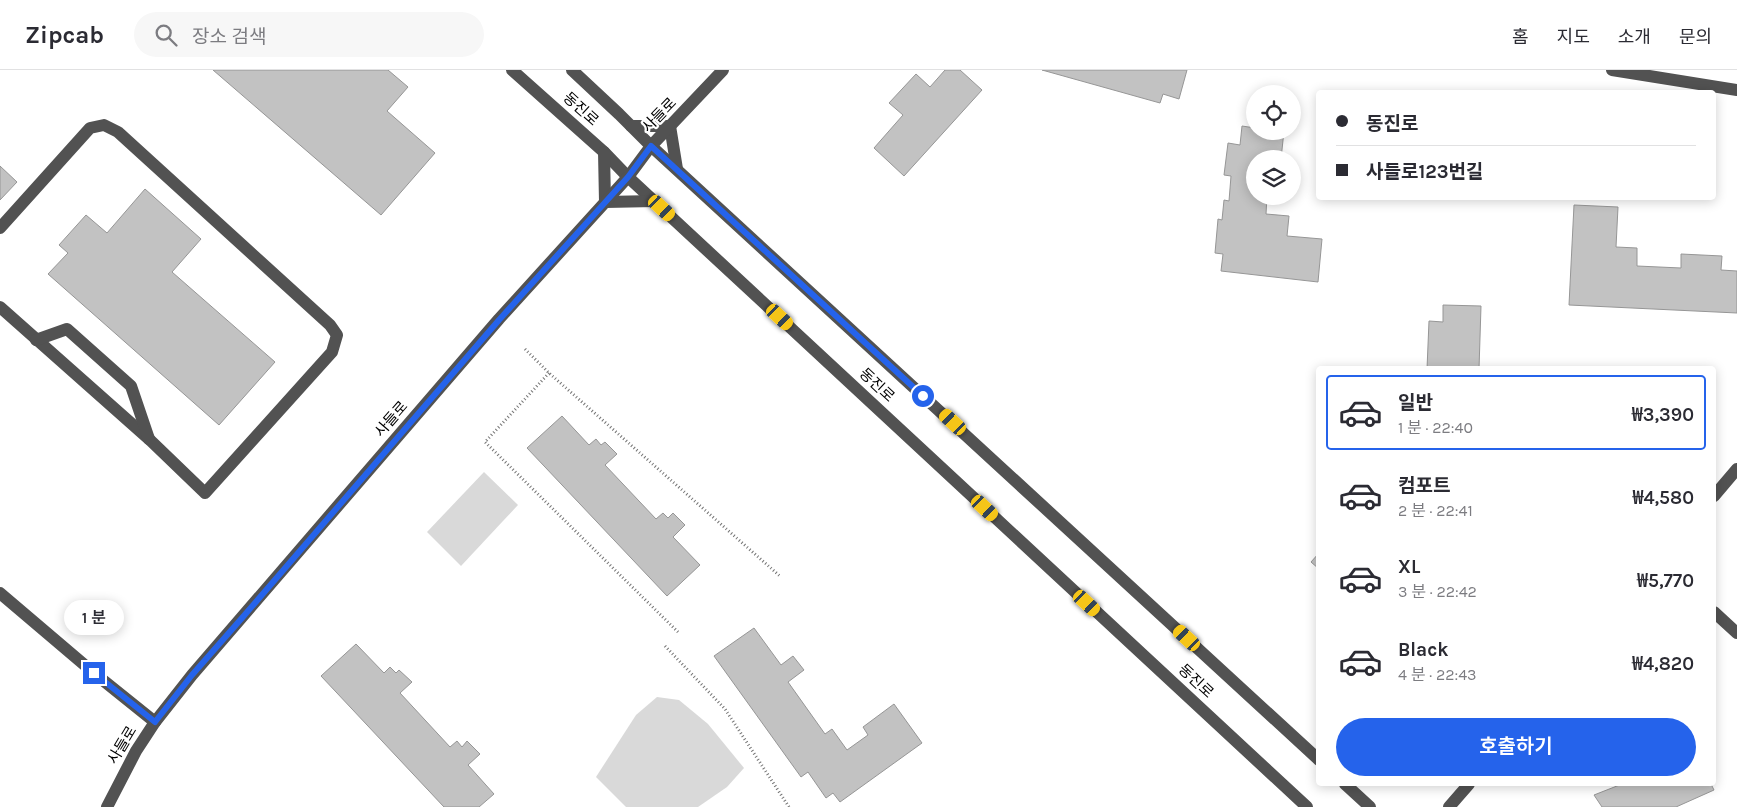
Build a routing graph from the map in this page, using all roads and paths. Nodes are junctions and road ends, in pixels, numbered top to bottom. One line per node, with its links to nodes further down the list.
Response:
1 (512, 70): 9 (street, 동진로)
2 (572, 70): 6 (street, 동진로)
3 (723, 70): 7 (street, 사들로)
4 (1612, 70): 5 (street)
5 (1737, 90)
6 (631, 126): 7 (street); 8 (street, 동진로)
7 (670, 126): 8 (street, 사들로); 10 (street)
8 (651, 146): 10 (street, 동진로); 11 (street, 사들로)
9 (604, 152): 11 (street, 동진로); 13 (street)
10 (677, 169): 29 (street, 동진로)
11 (628, 177): 12 (street, 동진로); 13 (street, 사들로)
12 (655, 201): 13 (street); 34 (street, 동진로)
13 (605, 202): 28 (street, 사들로)
14 (0, 228): 19 (street)
15 (0, 307): 16 (street)
16 (36, 340): 19 (street); 19 (street)
17 (525, 349): 18 (path)
18 (550, 373): 22 (path); 25 (path)
19 (150, 440)
20 (1737, 469): 21 (street)
21 (1716, 494)
22 (781, 577)
23 (0, 593): 28 (street)
24 (1716, 614): 26 (street)
25 (678, 632)
26 (1737, 632)
27 (666, 646): 33 (path)
28 (155, 722): 32 (street, 사들로)
29 (1316, 757)
30 (1347, 786): 35 (street)
31 (1467, 786): 36 (street)
32 (107, 807)
33 (789, 807)
34 (1307, 807)
35 (1370, 807)
36 (1449, 807)

